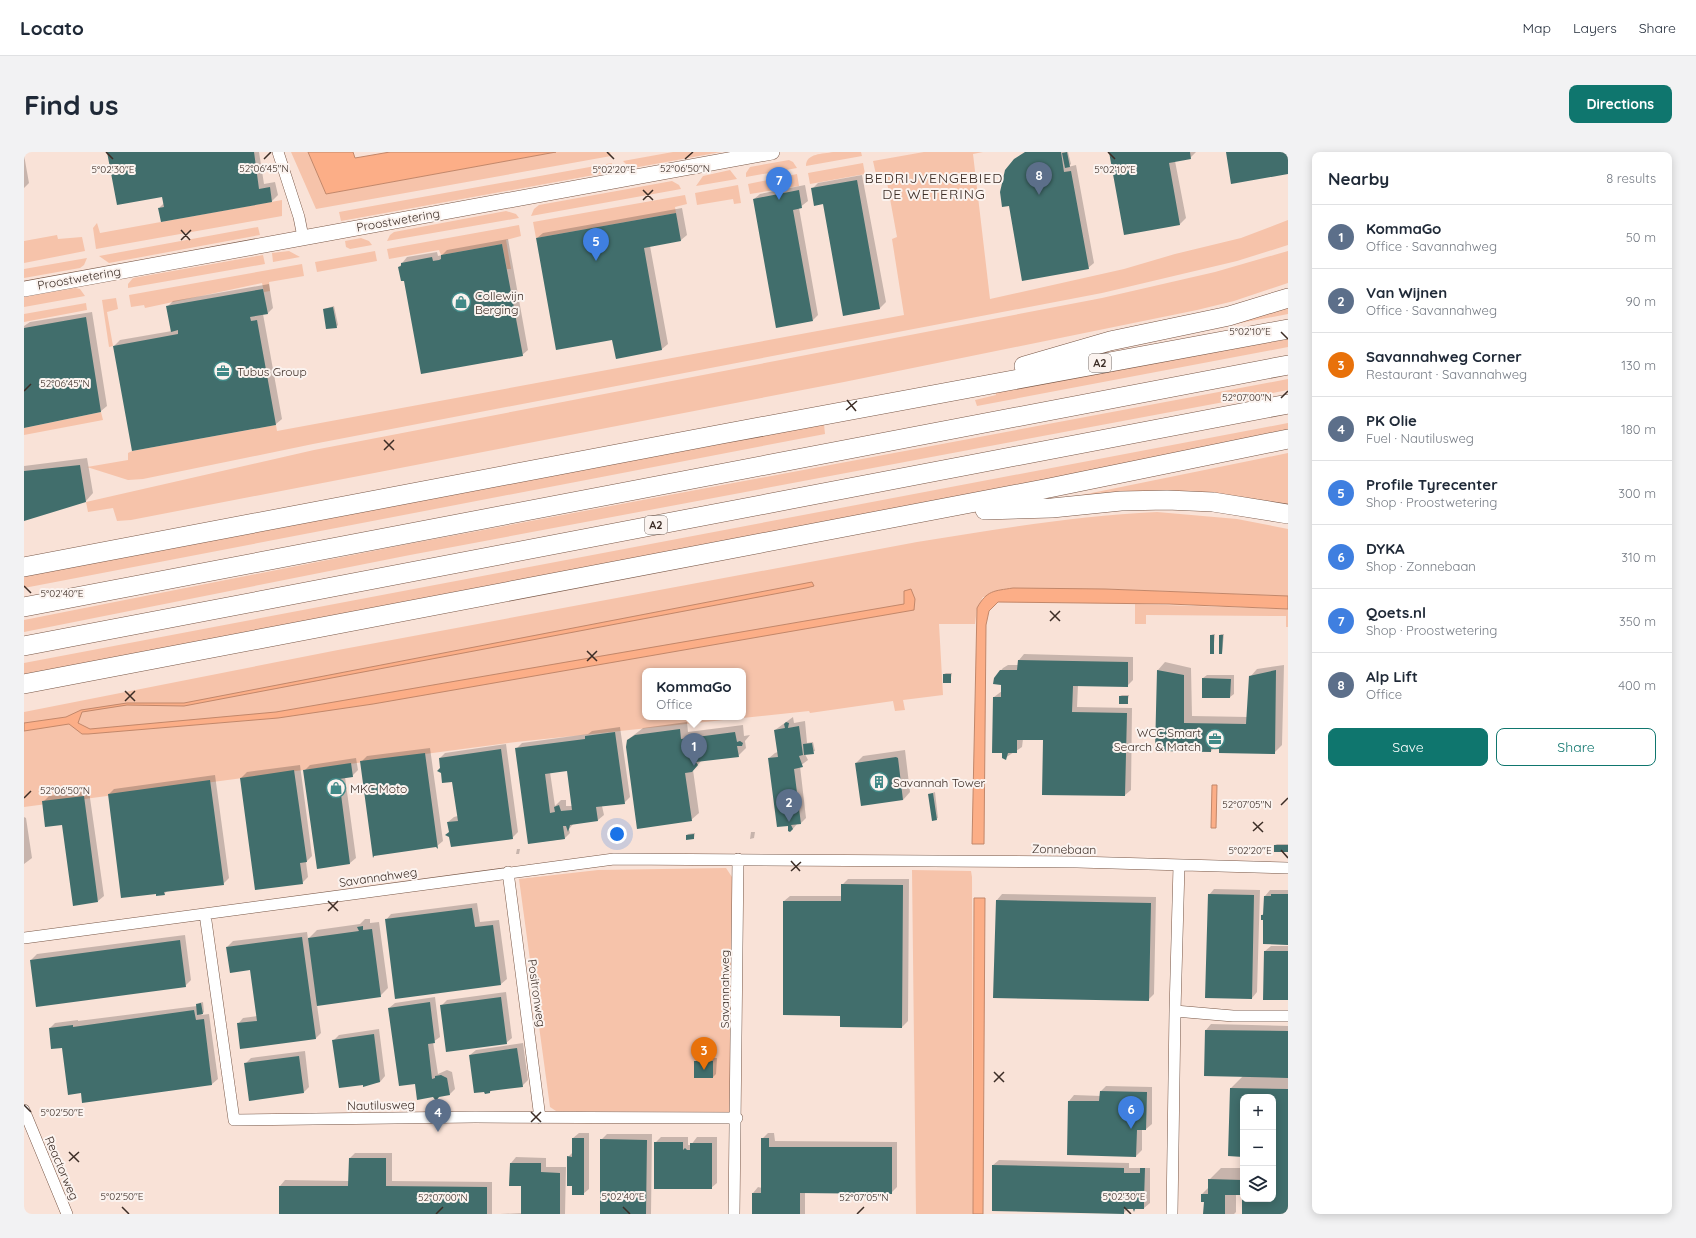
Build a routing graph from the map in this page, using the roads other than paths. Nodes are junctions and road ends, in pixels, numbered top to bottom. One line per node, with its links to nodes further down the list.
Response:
1 (278, 152): 3 (street)
2 (772, 152): 3 (street, Proostwetering)
3 (302, 237): 4 (street, Proostwetering)
4 (24, 289)
5 (1288, 298): 8 (highway, A2)
6 (1288, 329): 8 (highway, A2)
7 (1288, 365): 14 (highway)
8 (913, 398): 13 (highway, A2)
9 (1288, 404): 15 (highway, A2)
10 (1288, 439): 11 (highway)
11 (925, 512): 12 (highway); 16 (highway)
12 (1288, 514)
13 (24, 567)
14 (24, 607)
15 (24, 646)
16 (24, 684)
17 (738, 860): 18 (street, Savannahweg); 21 (street, Savannahweg); 28 (street, Savannahweg)
18 (948, 861): 19 (street, Zonnebaan)
19 (1179, 866): 20 (street, Zonnebaan); 24 (street)
20 (1288, 868)
21 (508, 872): 22 (street, Savannahweg); 27 (street, Positronweg)
22 (205, 914): 23 (street, Savannahweg); 27 (street, Nautilusweg)
23 (24, 938)
24 (1175, 1011): 25 (street); 31 (street)
25 (1288, 1016)
26 (24, 1110): 29 (street, Reactorweg)
27 (540, 1118): 28 (street, Nautilusweg)
28 (736, 1118): 30 (street, Savannahweg)
29 (67, 1214)
30 (734, 1214)
31 (1172, 1214)

